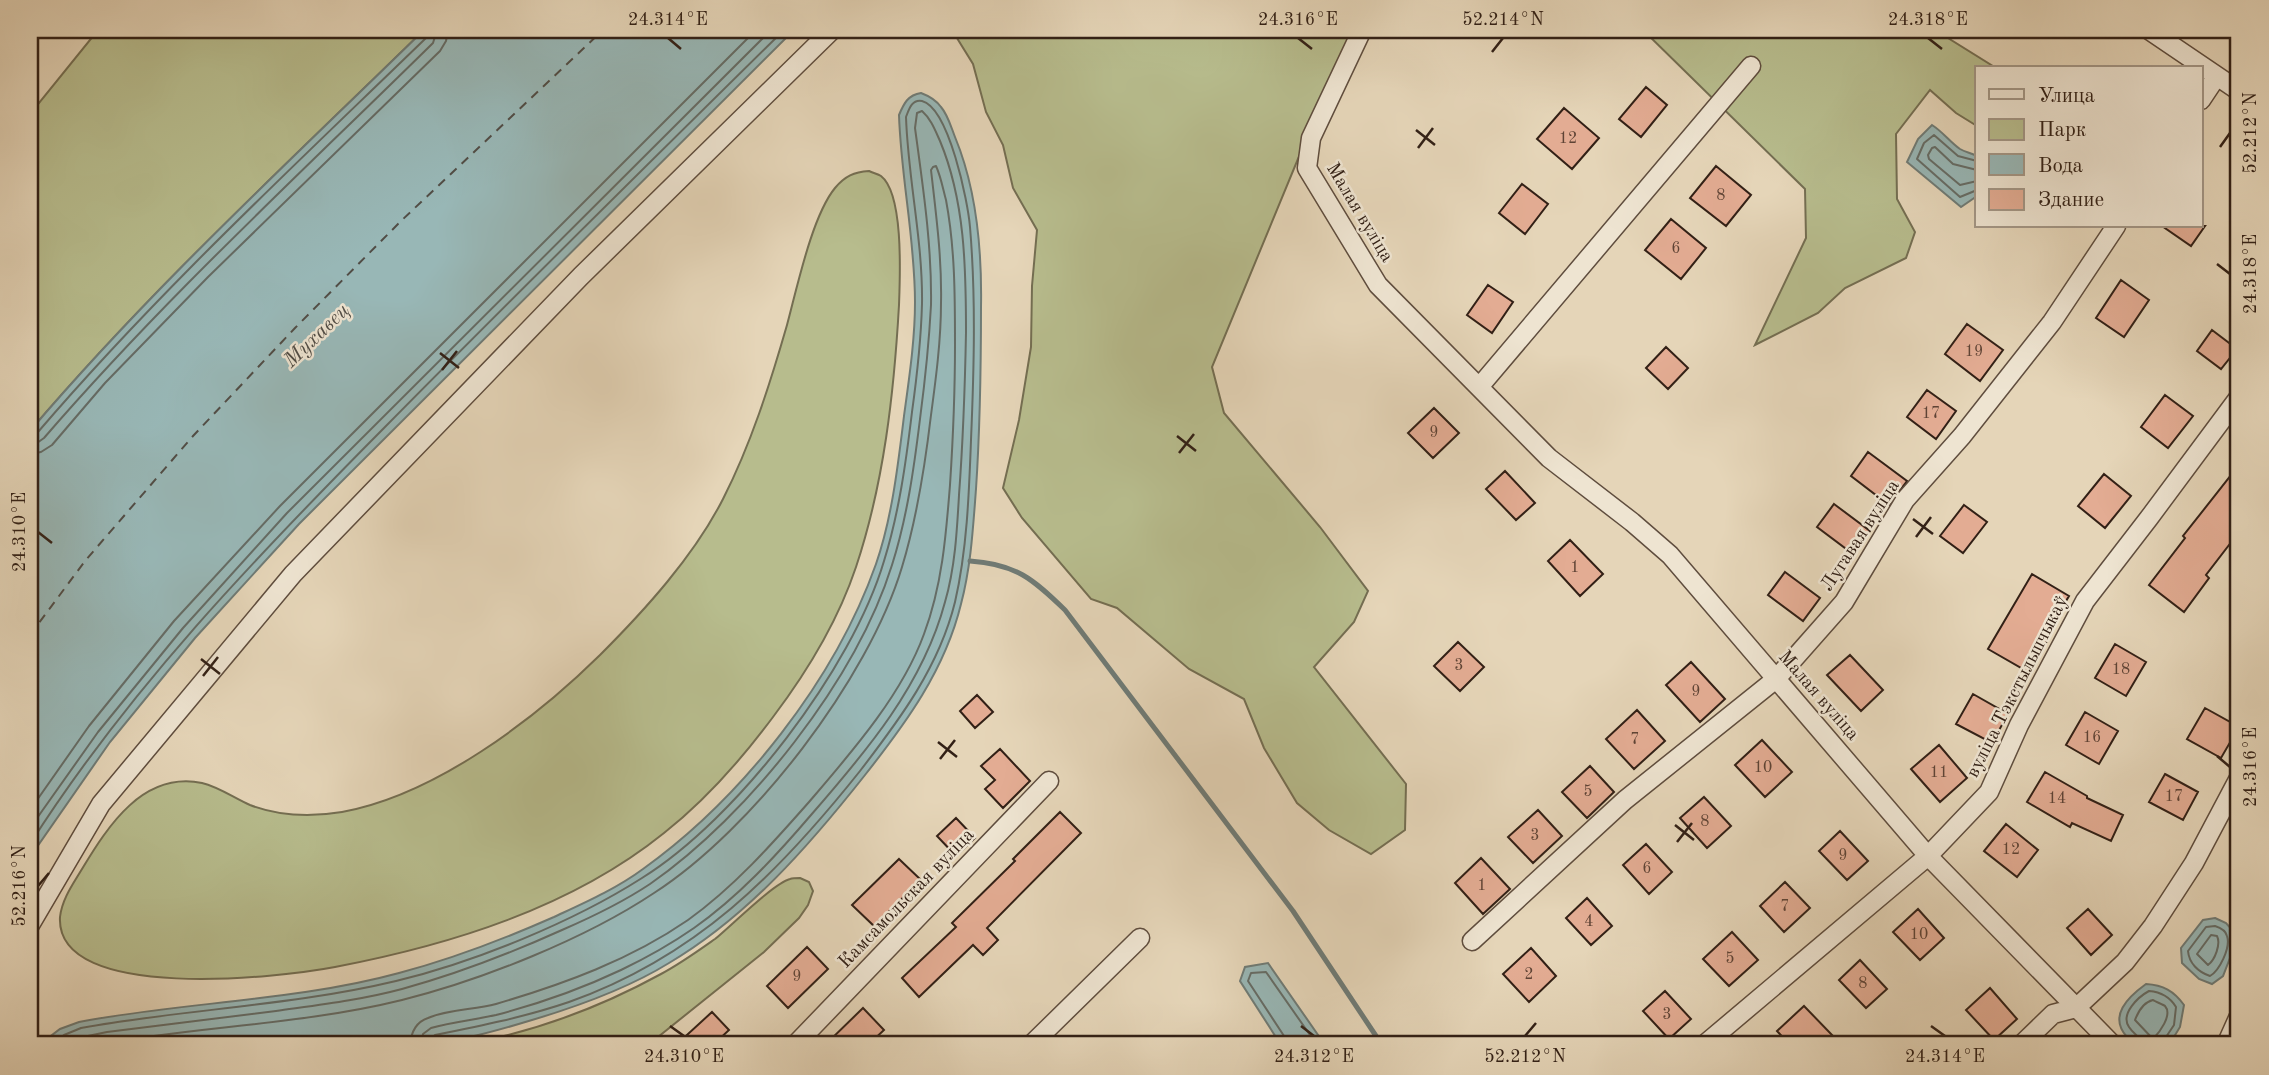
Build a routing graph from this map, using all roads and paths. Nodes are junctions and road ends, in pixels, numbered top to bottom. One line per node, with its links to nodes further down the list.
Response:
1 (832, 30): 15 (street)
2 (1362, 30): 9 (street, Малая вуліца)
3 (2149, 30): 5 (street)
4 (1751, 66): 9 (street)
5 (2217, 76): 6 (street); 7 (street)
6 (2239, 92)
7 (2202, 98)
8 (2115, 228): 11 (street, Лугавая вуліца)
9 (1480, 386): 11 (street, Малая вуліца)
10 (2239, 397): 14 (street, вуліца Тэкстыльшчыкаў)
11 (1776, 679): 14 (street, Малая вуліца); 17 (street, Лугавая вуліца)
12 (2239, 778): 18 (street)
13 (1049, 781): 21 (street, Камсамольская вуліца)
14 (1928, 856): 18 (street, Малая вуліца); 23 (street, вуліца Тэкстыльшчыкаў)
15 (30, 925)
16 (1140, 938): 22 (street)
17 (1472, 941)
18 (2076, 1008): 24 (street); 25 (street, Малая вуліца)
19 (2239, 1016): 20 (street)
20 (2232, 1039)
21 (794, 1045)
22 (1031, 1045)
23 (1704, 1045)
24 (2021, 1045)
25 (2113, 1045)

